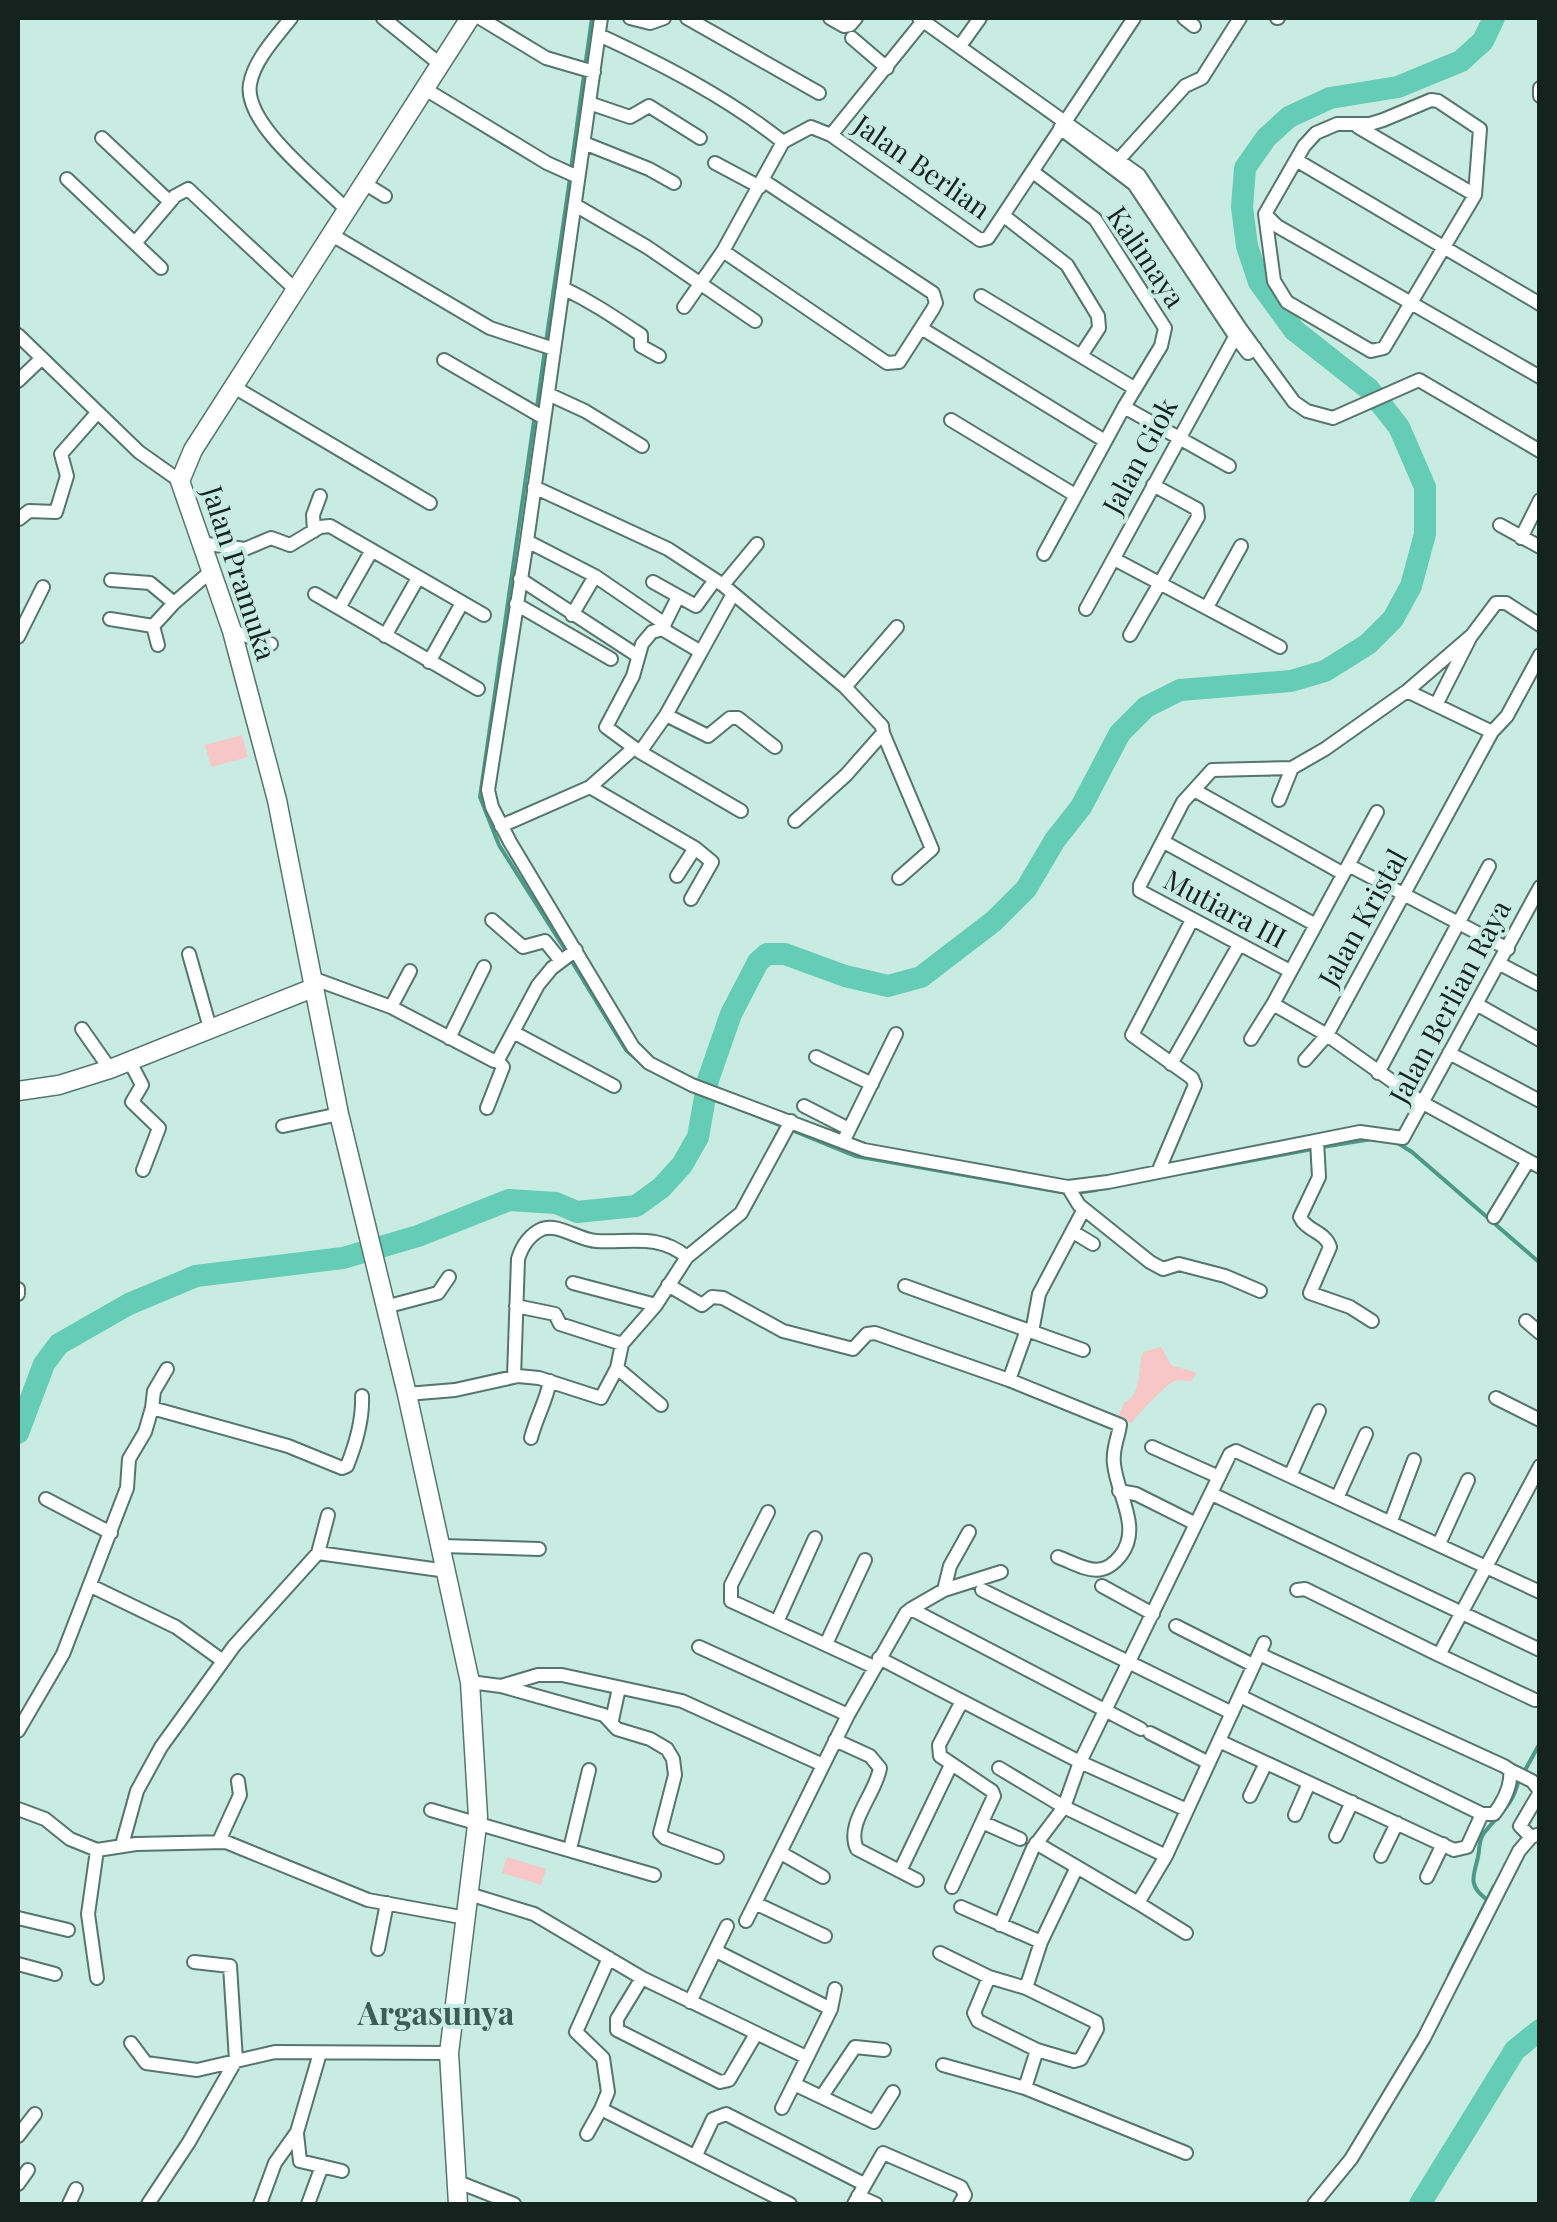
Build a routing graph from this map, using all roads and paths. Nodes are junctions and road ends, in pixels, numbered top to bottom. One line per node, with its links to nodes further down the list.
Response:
1 (291, 18): 46 (street)
2 (383, 18): 18 (street)
3 (470, 18): 18 (street, Jalan Pramuka)
4 (480, 18): 20 (street)
5 (601, 18): 15 (street)
6 (630, 18): 7 (street)
7 (664, 18)
8 (687, 18): 23 (street)
9 (830, 18): 10 (street)
10 (856, 18)
11 (980, 18): 17 (street)
12 (1134, 18): 27 (street)
13 (1240, 18): 35 (street)
14 (921, 19): 17 (street); 19 (street)
15 (599, 35): 20 (street); 31 (street)
16 (852, 38): 19 (street)
17 (960, 46): 27 (street)
18 (441, 65): 22 (street, Jalan Pramuka)
19 (886, 68): 28 (street)
20 (594, 72): 25 (street)
21 (1540, 88): 24 (street)
22 (425, 90): 37 (street); 39 (street, Jalan Pramuka)
23 (819, 93)
24 (1540, 96)
25 (590, 103): 30 (street); 32 (street)
26 (1352, 123): 33 (street); 42 (street); 42 (street)
27 (1062, 124): 35 (street); 36 (street)
28 (831, 135): 31 (street); 48 (street, Jalan Berlian)
29 (102, 138): 44 (street)
30 (700, 138)
31 (783, 142): 41 (street)
32 (584, 144): 37 (street); 40 (street)
33 (1296, 160): 47 (street); 51 (street)
34 (716, 163): 41 (street)
35 (1116, 164): 63 (street)
36 (1033, 172): 48 (street); 73 (street, Kalimaya)
37 (578, 177): 45 (street)
38 (67, 180): 50 (street)
39 (364, 183): 43 (street); 46 (street, Jalan Pramuka)
40 (674, 183)
41 (762, 184): 52 (street); 62 (street)
42 (1475, 195): 51 (street)
43 (385, 196)
44 (170, 202): 50 (street); 56 (street)
45 (575, 205): 54 (street); 55 (street)
46 (347, 210): 49 (street, Jalan Pramuka)
47 (1265, 214): 58 (street); 58 (street)
48 (1004, 216): 66 (street)
49 (332, 234): 56 (street, Jalan Pramuka); 65 (street)
50 (135, 243): 53 (street)
51 (1444, 248): 58 (street); 59 (street)
52 (723, 251): 54 (street); 62 (street)
53 (161, 268)
54 (701, 282): 60 (street); 61 (street)
55 (562, 288): 65 (street); 67 (street)
56 (296, 290): 72 (street, Jalan Pramuka)
57 (982, 296): 66 (street)
58 (1411, 301): 70 (street)
59 (1540, 304)
60 (684, 307)
61 (754, 320)
62 (921, 328): 80 (street)
63 (1238, 332): 79 (street, Jalan Giok); 82 (street)
64 (18, 335): 68 (street)
65 (554, 349): 74 (street)
66 (1082, 354): 73 (street)
67 (659, 356)
68 (42, 358): 71 (street); 76 (street)
69 (444, 360): 77 (street)
70 (1540, 377)
71 (18, 381)
72 (234, 387): 84 (street, Jalan Pramuka); 90 (street)
73 (1134, 388): 75 (street)
74 (548, 394): 77 (street); 81 (street)
75 (1124, 407): 79 (street); 80 (street)
76 (98, 414): 84 (street); 91 (street)
77 (544, 418): 86 (street)
78 (951, 420): 87 (street)
79 (1177, 438): 83 (street); 85 (street, Jalan Giok)
80 (1105, 441): 87 (street)
81 (642, 446)
82 (1540, 451)
83 (1229, 466)
84 (180, 480): 96 (street, Jalan Pramuka)
85 (1153, 485): 102 (street, Jalan Giok); 109 (street)
86 (534, 487): 95 (street); 110 (street)
87 (1075, 495): 101 (street)
88 (320, 496): 93 (street)
89 (1540, 500): 94 (street)
90 (430, 502)
91 (19, 519)
92 (1500, 526): 94 (street)
93 (314, 531): 96 (street); 100 (street)
94 (1522, 538): 99 (street)
95 (528, 541): 104 (street); 106 (street)
96 (200, 543): 103 (street, Jalan Pramuka)
97 (758, 544): 110 (street)
98 (1241, 546): 117 (street)
99 (1540, 547)
100 (372, 550): 105 (street); 118 (street)
101 (1044, 554)
102 (1114, 559): 109 (street); 119 (street, Jalan Giok)
103 (210, 572): 114 (street); 127 (street, Jalan Pramuka)
104 (595, 576): 121 (street); 125 (street)
105 (418, 578): 115 (street); 130 (street)
106 (520, 579): 116 (street); 121 (street)
107 (111, 580): 114 (street)
108 (653, 582): 113 (street)
109 (1159, 582): 117 (street); 128 (street)
110 (724, 586): 113 (street); 135 (street); 141 (street)
111 (43, 587): 131 (street)
112 (314, 594): 118 (street)
113 (678, 597): 125 (street)
114 (174, 603): 124 (street)
115 (462, 604): 120 (street); 139 (street)
116 (516, 604): 138 (street); 157 (street)
117 (1207, 607): 134 (street)
118 (339, 608): 130 (street)
119 (1086, 609)
120 (484, 615)
121 (572, 615): 137 (street)
122 (110, 619): 124 (street)
123 (1540, 625): 129 (street)
124 (153, 626): 133 (street)
125 (663, 627): 135 (street); 137 (street)
126 (897, 627): 141 (street)
127 (232, 631): 132 (street); 181 (street, Jalan Pramuka)
128 (1130, 635)
129 (1472, 635): 143 (street); 144 (street)
130 (385, 636): 139 (street)
131 (18, 637)
132 (271, 644)
133 (158, 645)
134 (1280, 647)
135 (700, 652): 145 (street)
136 (1540, 655): 140 (street, Jalan Kristal)
137 (638, 656): 149 (street)
138 (611, 659)
139 (429, 662): 142 (street)
140 (1536, 672): 146 (street, Jalan Kristal)
141 (844, 687): 147 (street)
142 (478, 690)
143 (1407, 691): 144 (street); 150 (street)
144 (1437, 702): 146 (street)
145 (666, 715): 148 (street); 149 (street)
146 (1492, 732): 165 (street, Jalan Kristal)
147 (883, 733): 156 (street); 163 (street)
148 (776, 747)
149 (637, 750): 151 (street); 154 (street)
150 (1292, 768): 152 (street); 153 (street)
151 (590, 787): 157 (street); 159 (street)
152 (1194, 790): 158 (street); 161 (street)
153 (1279, 800)
154 (741, 810)
155 (1377, 812): 161 (street)
156 (795, 821)
157 (501, 826): 176 (street)
158 (1164, 842): 169 (street, Mutiara III); 171 (street)
159 (695, 848): 162 (street); 166 (street)
160 (1489, 866): 172 (street)
161 (1346, 870): 165 (street); 171 (street)
162 (677, 876)
163 (899, 878)
164 (1540, 887): 167 (street, Jalan Berlian Raya)
165 (1404, 894): 172 (street); 190 (street, Jalan Kristal)
166 (691, 899)
167 (1525, 915): 170 (street); 174 (street, Jalan Berlian Raya)
168 (492, 920): 176 (street)
169 (1192, 920): 173 (street, Mutiara III); 199 (street)
170 (1540, 922)
171 (1314, 924): 180 (street)
172 (1459, 924): 174 (street); 201 (street)
173 (1239, 946): 180 (street, Mutiara III); 199 (street)
174 (1508, 950): 177 (street, Jalan Berlian Raya)
175 (189, 954): 186 (street)
176 (569, 956): 188 (street); 210 (street)
177 (1500, 964): 182 (street); 184 (street, Jalan Berlian Raya)
178 (484, 967): 191 (street)
179 (410, 971): 185 (street)
180 (1290, 972): 183 (street)
181 (312, 983): 185 (street); 186 (street); 209 (street, Jalan Pramuka)
182 (1540, 986)
183 (1273, 1004): 190 (street); 192 (street)
184 (1478, 1005): 193 (street); 194 (street, Jalan Berlian Raya)
185 (390, 1007): 191 (street)
186 (210, 1028): 198 (street)
187 (82, 1029): 200 (street)
188 (513, 1032): 196 (street); 203 (street)
189 (896, 1034): 202 (street)
190 (1327, 1036): 197 (street, Jalan Kristal); 201 (street)
191 (450, 1038): 196 (street)
192 (1251, 1039)
193 (1540, 1040)
194 (1449, 1053): 205 (street); 206 (street, Jalan Berlian Raya)
195 (816, 1057): 202 (street)
196 (497, 1060): 208 (street)
197 (1305, 1060)
198 (130, 1062): 200 (street); 215 (street)
199 (1171, 1064): 216 (street)
200 (110, 1069): 204 (street)
201 (1378, 1073): 206 (street)
202 (872, 1084): 212 (street)
203 (614, 1086)
204 (18, 1091)
205 (1540, 1102)
206 (1423, 1104): 213 (street, Jalan Berlian Raya); 214 (street)
207 (804, 1106): 212 (street)
208 (487, 1108)
209 (339, 1114): 211 (street); 228 (street, Jalan Pramuka)
210 (788, 1125): 212 (street); 222 (street)
211 (283, 1126)
212 (846, 1136): 217 (street)
213 (1318, 1145): 216 (street); 231 (street)
214 (1534, 1164): 219 (street)
215 (143, 1170)
216 (1158, 1172): 217 (street)
217 (1068, 1187): 218 (street)
218 (1084, 1208): 220 (street); 227 (street)
219 (1494, 1217)
220 (1073, 1232): 221 (street); 234 (street)
221 (1093, 1244)
222 (687, 1256): 225 (street); 230 (street)
223 (448, 1277): 228 (street)
224 (573, 1283): 229 (street)
225 (668, 1284): 229 (street); 242 (street)
226 (905, 1286): 234 (street)
227 (1260, 1292)
228 (383, 1298): 244 (street, Jalan Pramuka)
229 (656, 1305): 237 (street)
230 (516, 1306): 237 (street); 241 (street)
231 (1372, 1321)
232 (1526, 1321): 235 (street)
233 (1068, 1328): 236 (street)
234 (1030, 1331): 236 (street); 242 (street)
235 (1540, 1333)
236 (1062, 1342): 238 (street)
237 (622, 1344): 239 (street)
238 (1083, 1350)
239 (617, 1368): 243 (street); 247 (street)
240 (167, 1369): 248 (street)
241 (514, 1376): 243 (street); 244 (street)
242 (1009, 1380): 259 (street)
243 (550, 1381): 252 (street)
244 (407, 1394): 271 (street, Jalan Pramuka)
245 (362, 1396): 248 (street)
246 (1496, 1398): 250 (street)
247 (662, 1405)
248 (152, 1408): 268 (street)
249 (1319, 1411): 256 (street)
250 (1540, 1420)
251 (1366, 1434): 261 (street)
252 (531, 1438)
253 (1152, 1446): 257 (street)
254 (1414, 1460): 265 (street)
255 (1540, 1466): 276 (street)
256 (1290, 1474): 257 (street); 261 (street)
257 (1220, 1477): 260 (street)
258 (1468, 1480): 270 (street)
259 (1119, 1490): 266 (street); 274 (street)
260 (1212, 1494): 266 (street); 286 (street)
261 (1338, 1496): 265 (street)
262 (46, 1499): 268 (street)
263 (768, 1512): 288 (street)
264 (328, 1515): 273 (street)
265 (1391, 1521): 270 (street)
266 (1196, 1524): 287 (street)
267 (969, 1532): 282 (street)
268 (111, 1533): 279 (street)
269 (815, 1538): 288 (street)
270 (1439, 1544): 276 (street)
271 (442, 1546): 272 (street); 277 (street, Jalan Pramuka)
272 (539, 1549)
273 (318, 1553): 277 (street); 295 (street)
274 (1058, 1557)
275 (865, 1560): 290 (street)
276 (1485, 1566): 281 (street); 286 (street)
277 (447, 1571): 298 (street, Jalan Pramuka)
278 (1001, 1572): 282 (street)
279 (91, 1586): 295 (street); 308 (street)
280 (1102, 1586): 287 (street)
281 (1538, 1587)
282 (944, 1590): 285 (street)
283 (982, 1590): 297 (street)
284 (1297, 1590): 294 (street)
285 (911, 1609): 296 (street); 304 (street)
286 (1461, 1613): 292 (street); 294 (street)
287 (1153, 1614): 297 (street)
288 (777, 1622): 290 (street)
289 (1176, 1626): 293 (street)
290 (826, 1644): 296 (street)
291 (698, 1647): 306 (street)
292 (1540, 1650)
293 (1259, 1654): 301 (street); 318 (street)
294 (1440, 1655): 302 (street)
295 (223, 1661): 339 (street)
296 (876, 1662): 303 (street); 306 (street)
297 (1130, 1662): 304 (street); 305 (street)
298 (470, 1682): 299 (street); 330 (street, Jalan Pramuka)
299 (501, 1686): 300 (street); 307 (street)
300 (619, 1688): 307 (street); 314 (street)
301 (1240, 1696): 305 (street); 328 (street)
302 (1535, 1700)
303 (961, 1703): 311 (street); 315 (street)
304 (1107, 1711): 311 (street); 312 (street)
305 (1232, 1713): 310 (street)
306 (848, 1715): 309 (street)
307 (612, 1720): 345 (street)
308 (18, 1731)
309 (835, 1740): 314 (street); 347 (street)
310 (1219, 1742): 312 (street); 313 (street)
311 (1080, 1762): 324 (street); 327 (street)
312 (1209, 1763): 327 (street)
313 (1266, 1763): 320 (street); 322 (street)
314 (823, 1764): 342 (street)
315 (951, 1766): 331 (street); 347 (street)
316 (999, 1768): 324 (street)
317 (590, 1770): 340 (street)
318 (1510, 1770): 321 (street); 328 (street)
319 (238, 1781): 336 (street)
320 (1309, 1783): 323 (street); 329 (street)
321 (1540, 1791): 333 (street)
322 (1250, 1796)
323 (1352, 1802): 332 (street); 334 (street)
324 (1064, 1807): 337 (street); 343 (street)
325 (18, 1809): 341 (street)
326 (431, 1810): 330 (street)
327 (1187, 1810): 343 (street)
328 (1482, 1814): 338 (street)
329 (1295, 1815)
330 (478, 1822): 340 (street); 353 (street, Jalan Pramuka)
331 (984, 1823): 335 (street); 352 (street)
332 (1397, 1823): 338 (street); 344 (street)
333 (1530, 1834): 418 (street)
334 (1336, 1836)
335 (1020, 1839)
336 (218, 1841): 339 (street); 356 (street)
337 (1036, 1843): 346 (street); 361 (street)
338 (1442, 1844): 350 (street)
339 (122, 1846): 341 (street)
340 (570, 1849): 348 (street)
341 (96, 1850): 375 (street)
342 (781, 1853): 349 (street); 354 (street)
343 (1166, 1856): 355 (street)
344 (1381, 1856)
345 (716, 1857)
346 (1077, 1867): 355 (street); 366 (street)
347 (900, 1871): 351 (street)
348 (654, 1875)
349 (822, 1877)
350 (1427, 1877)
351 (917, 1880)
352 (952, 1887)
353 (469, 1894): 359 (street, Jalan Pramuka); 370 (street)
354 (755, 1903): 360 (street); 365 (street)
355 (1138, 1903): 364 (street)
356 (386, 1904): 359 (street); 367 (street)
357 (961, 1907): 361 (street)
358 (18, 1918): 363 (street)
359 (466, 1918): 385 (street, Jalan Pramuka)
360 (746, 1921)
361 (1000, 1925): 366 (street)
362 (727, 1926): 368 (street)
363 (68, 1930)
364 (1186, 1933)
365 (825, 1936)
366 (1041, 1942): 377 (street)
367 (378, 1949)
368 (716, 1951): 379 (street); 380 (street)
369 (940, 1952): 374 (street)
370 (608, 1958): 376 (street); 395 (street)
371 (194, 1962): 388 (street)
372 (18, 1964): 373 (street)
373 (55, 1974)
374 (989, 1976): 377 (street); 384 (street)
375 (98, 1978)
376 (642, 1978): 379 (street); 381 (street)
377 (1026, 1988): 384 (street)
378 (835, 1989): 380 (street)
379 (690, 2002): 381 (street)
380 (830, 2009): 387 (street)
381 (756, 2034): 387 (street)
382 (130, 2043): 388 (street)
383 (884, 2050): 393 (street)
384 (1037, 2050): 391 (street)
385 (450, 2052): 386 (street); 405 (street, Jalan Pramuka)
386 (320, 2053): 388 (street); 397 (street)
387 (806, 2057): 390 (street)
388 (236, 2060): 410 (street)
389 (943, 2065): 391 (street)
390 (794, 2084): 393 (street); 394 (street)
391 (1025, 2088): 400 (street)
392 (893, 2092): 393 (street)
393 (822, 2096)
394 (782, 2108)
395 (601, 2110): 398 (street); 401 (street)
396 (35, 2114): 399 (street)
397 (296, 2132): 402 (street); 411 (street)
398 (586, 2134)
399 (18, 2136)
400 (1186, 2153)
401 (696, 2154): 408 (street); 415 (street)
402 (322, 2166): 404 (street); 412 (street)
403 (28, 2170): 406 (street)
404 (342, 2171)
405 (458, 2182): 413 (street, Jalan Pramuka); 414 (street)
406 (18, 2184)
407 (76, 2189): 409 (street)
408 (859, 2195): 416 (street); 417 (street)
409 (69, 2204)
410 (148, 2204)
411 (260, 2204)
412 (308, 2204)
413 (458, 2204)
414 (514, 2204)
415 (790, 2204)
416 (876, 2204)
417 (960, 2204)
418 (1314, 2204)

